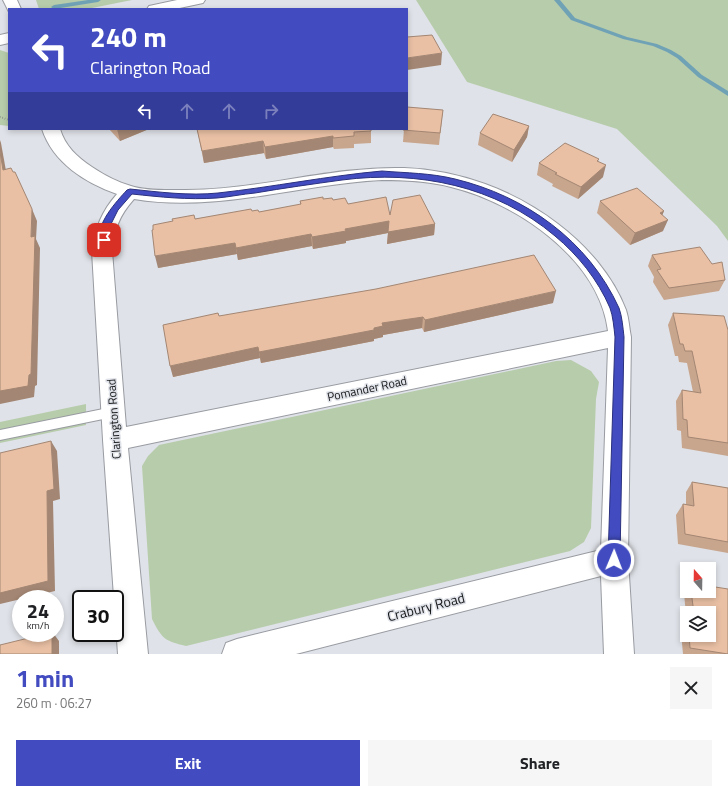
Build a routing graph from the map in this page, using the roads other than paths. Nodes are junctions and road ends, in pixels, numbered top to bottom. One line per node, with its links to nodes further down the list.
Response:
1 (198, 0): 2 (street)
2 (159, 8)
3 (52, 130): 4 (street)
4 (130, 192): 5 (street); 6 (street, Clarington Road)
5 (620, 337): 8 (street, Pomander Road); 9 (street)
6 (113, 412): 7 (lane); 8 (street, Clarington Road)
7 (0, 435)
8 (115, 440): 10 (street, Clarington Road)
9 (614, 560): 11 (street, Crabury Road); 12 (street)
10 (133, 654)
11 (237, 654)
12 (619, 654)

